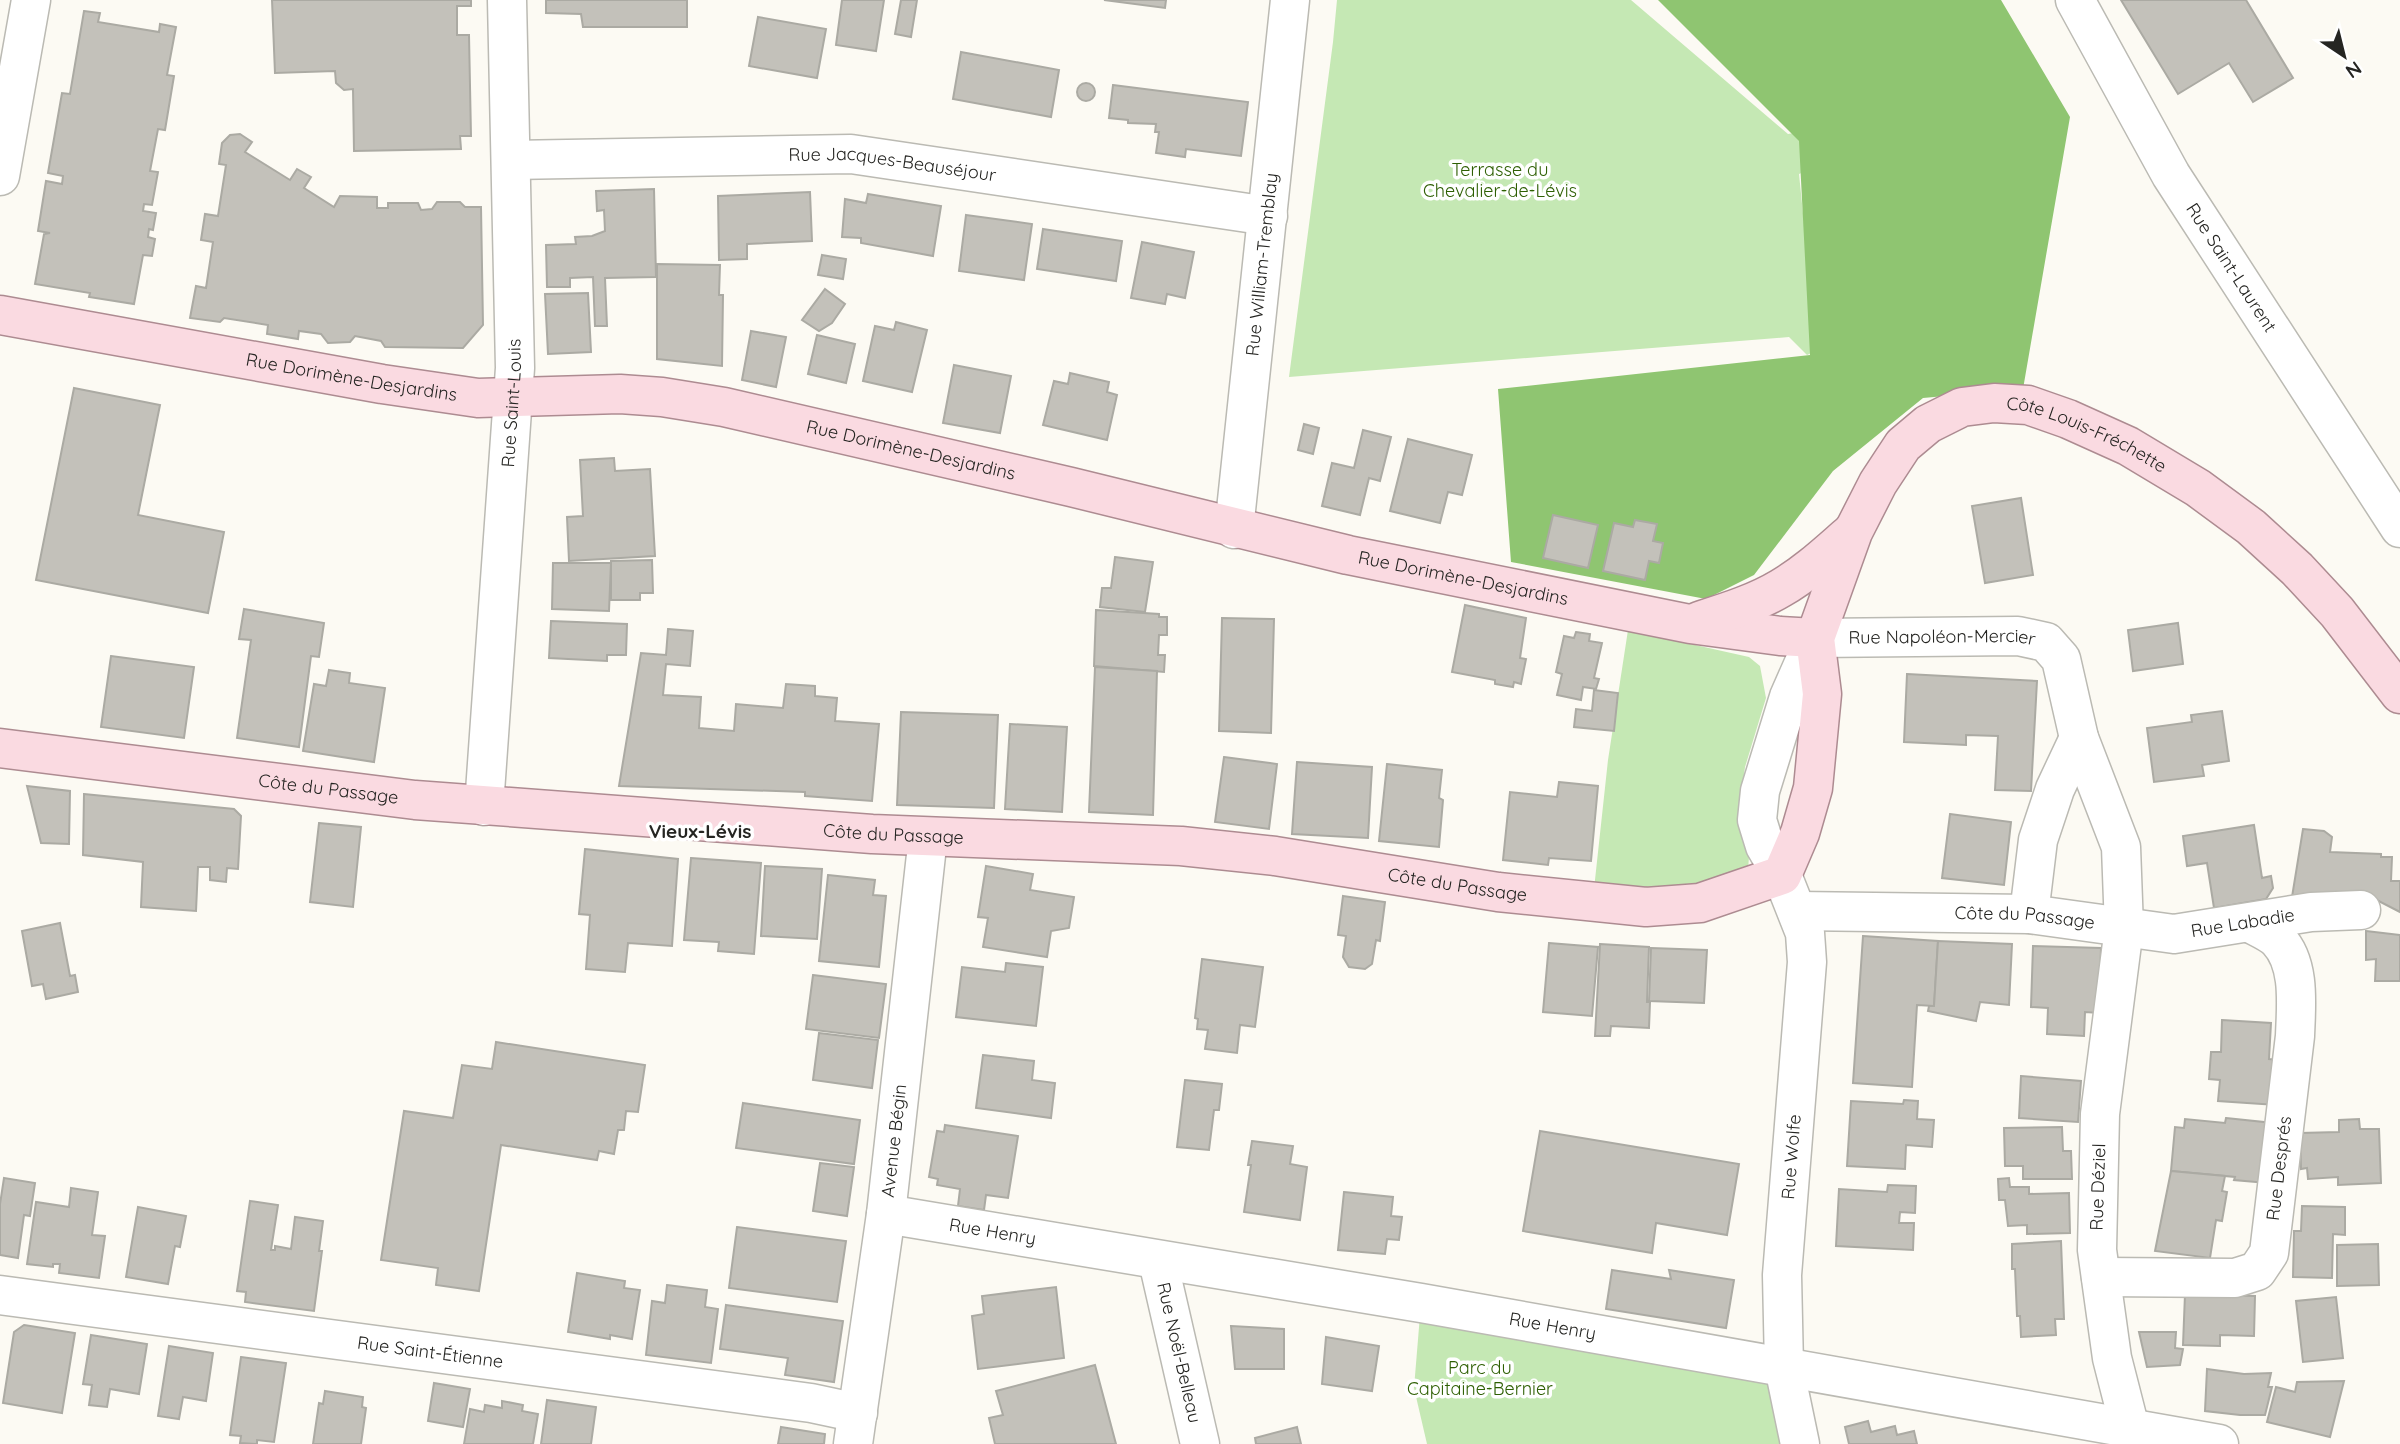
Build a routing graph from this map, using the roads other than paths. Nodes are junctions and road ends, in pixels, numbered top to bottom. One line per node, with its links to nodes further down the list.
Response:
1 (31, 0): 6 (street)
2 (507, 0): 5 (street, Rue Saint-Louis)
3 (1290, 0): 7 (street, Rue William-Tremblay)
4 (2075, 0): 10 (street, Rue Saint-Laurent)
5 (511, 160): 7 (street, Rue Jacques-Beauséjour); 9 (street, Rue Saint-Louis)
6 (0, 176)
7 (1268, 216): 11 (street, Rue William-Tremblay)
8 (0, 315): 9 (main road, Rue Dorimène-Desjardins)
9 (512, 397): 11 (main road, Rue Dorimène-Desjardins); 18 (street, Rue Saint-Louis)
10 (2400, 528)
11 (1234, 529): 13 (main road, Rue Dorimène-Desjardins)
12 (1853, 532): 13 (main road); 14 (main road, Côte Louis-Fréchette); 15 (main road, Côte Louis-Fréchette)
13 (1690, 624): 14 (main road, Rue Dorimène-Desjardins)
14 (1815, 638): 16 (street, Rue Napoléon-Mercier); 20 (main road, Côte Louis-Fréchette)
15 (2400, 694)
16 (2079, 738): 23 (street); 25 (street, Rue Napoléon-Mercier)
17 (0, 748): 18 (main road, Côte du Passage)
18 (484, 806): 19 (main road, Côte du Passage)
19 (928, 837): 20 (main road, Côte du Passage); 26 (street, Avenue Bégin)
20 (1782, 875): 21 (street, Rue Wolfe)
21 (1797, 911): 23 (street, Côte du Passage); 30 (street, Rue Wolfe)
22 (2361, 911): 24 (street, Rue Labadie)
23 (2029, 914): 25 (street, Côte du Passage)
24 (2250, 923): 25 (street, Rue Labadie); 28 (street, Rue Després)
25 (2124, 928): 28 (street, Rue Déziel)
26 (886, 1214): 27 (street, Rue Henry); 31 (street, Avenue Bégin)
27 (1158, 1261): 30 (street, Rue Henry); 33 (street, Rue Noël-Belleau)
28 (2101, 1277): 32 (street, Rue Déziel)
29 (0, 1295): 31 (street, Rue Saint-Étienne)
30 (1784, 1367): 32 (street, Rue Henry); 34 (street, Rue Wolfe)
31 (856, 1429)
32 (2133, 1437): 35 (street, Rue Henry)
33 (1200, 1444)
34 (1800, 1444)
35 (2219, 1444)

